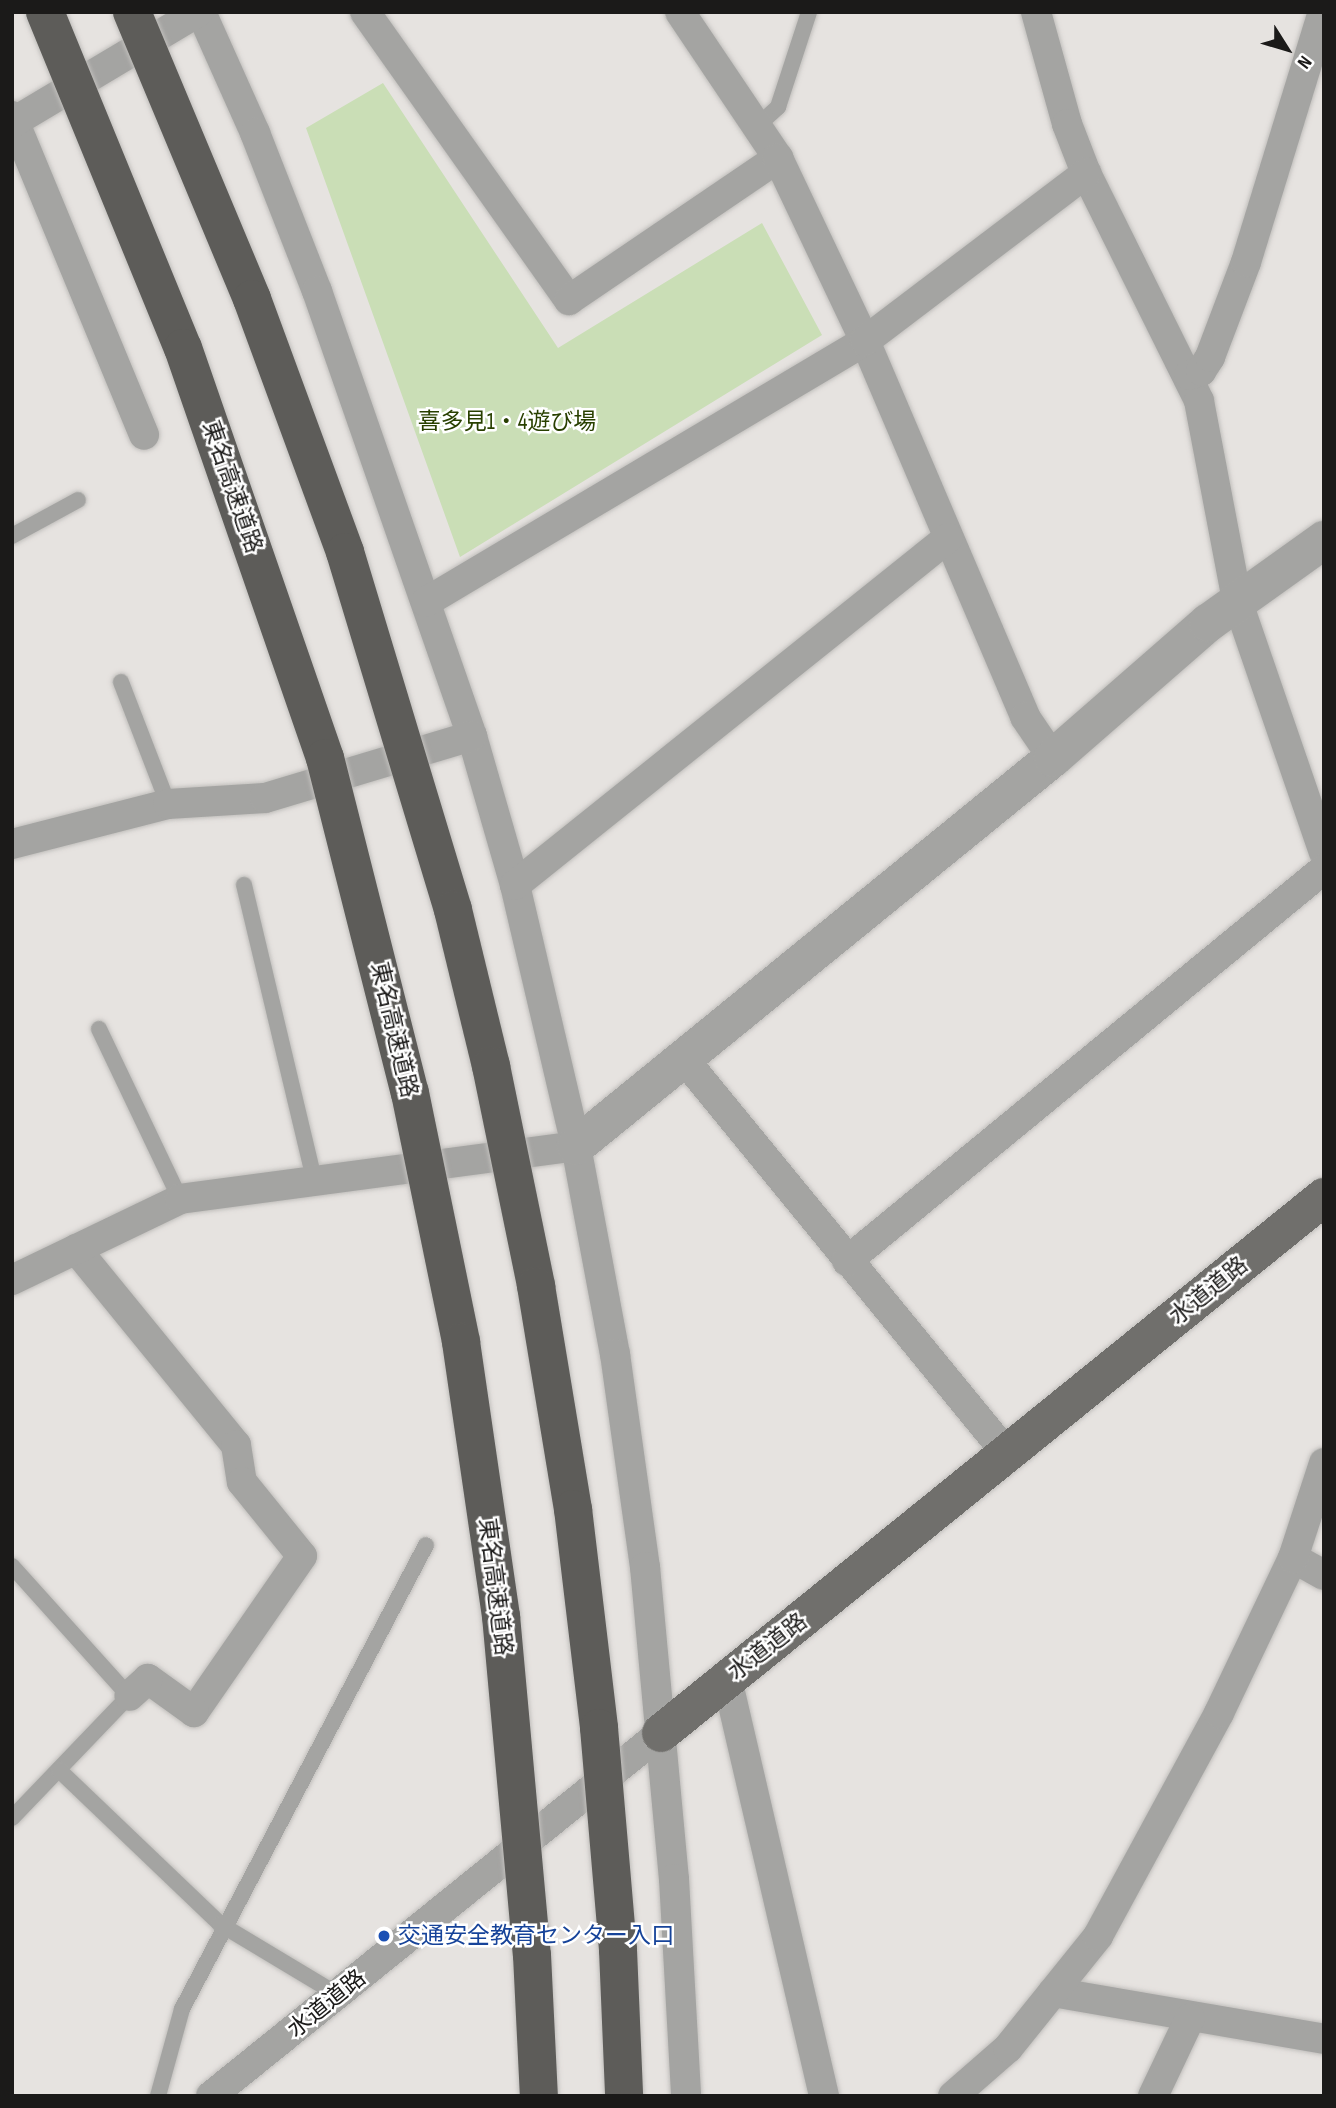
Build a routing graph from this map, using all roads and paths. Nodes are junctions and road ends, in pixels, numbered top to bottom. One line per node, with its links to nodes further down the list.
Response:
1 (45, 12): 58 (highway, 東名高速道路, bridge)
2 (132, 12): 59 (highway, bridge)
3 (199, 12): 9 (street); 21 (street)
4 (365, 12): 11 (street)
5 (680, 12): 10 (street)
6 (809, 12): 10 (lane)
7 (1036, 12): 12 (street)
8 (1322, 12): 14 (street)
9 (13, 120): 15 (street)
10 (756, 127): 11 (street)
11 (778, 158): 13 (street)
12 (1086, 173): 13 (street); 14 (street)
13 (864, 341): 18 (street); 21 (street)
14 (1189, 375): 20 (street)
15 (144, 435)
16 (78, 500): 17 (lane)
17 (12, 536)
18 (948, 538): 24 (street); 30 (street)
19 (1324, 540): 20 (street)
20 (1237, 600): 24 (street); 27 (street)
21 (426, 602): 23 (street)
22 (121, 682): 25 (lane)
23 (472, 736): 25 (street); 30 (street)
24 (1053, 758): 32 (street)
25 (168, 804): 26 (street)
26 (12, 844)
27 (1324, 852)
28 (1324, 869): 38 (street)
29 (244, 885): 34 (lane)
30 (515, 885): 33 (street)
31 (99, 1029): 36 (lane)
32 (684, 1059): 33 (street); 38 (street)
33 (576, 1146): 34 (street); 48 (street)
34 (313, 1178): 36 (street)
35 (1324, 1197): 40 (main road, 水道道路)
36 (180, 1199): 37 (street)
37 (76, 1249): 39 (street); 47 (street)
38 (847, 1261): 40 (street)
39 (12, 1280)
40 (1008, 1455): 46 (main road, 水道道路)
41 (1324, 1462): 43 (street)
42 (426, 1545): 51 (lane)
43 (1293, 1558): 45 (street); 52 (street)
44 (12, 1566): 47 (lane)
45 (1324, 1575)
46 (727, 1679): 48 (main road, 水道道路); 61 (street)
47 (129, 1696): 49 (lane)
48 (662, 1733): 53 (street, 水道道路); 60 (street)
49 (59, 1770): 50 (lane); 51 (lane)
50 (12, 1818)
51 (226, 1928): 53 (lane); 56 (lane)
52 (1053, 1992): 54 (street); 62 (street)
53 (338, 1995): 57 (street, 水道道路)
54 (1190, 2018): 55 (street); 63 (street)
55 (1324, 2039)
56 (158, 2096)
57 (211, 2096)
58 (539, 2096)
59 (624, 2096)
60 (686, 2096)
61 (824, 2096)
62 (953, 2096)
63 (1153, 2096)

